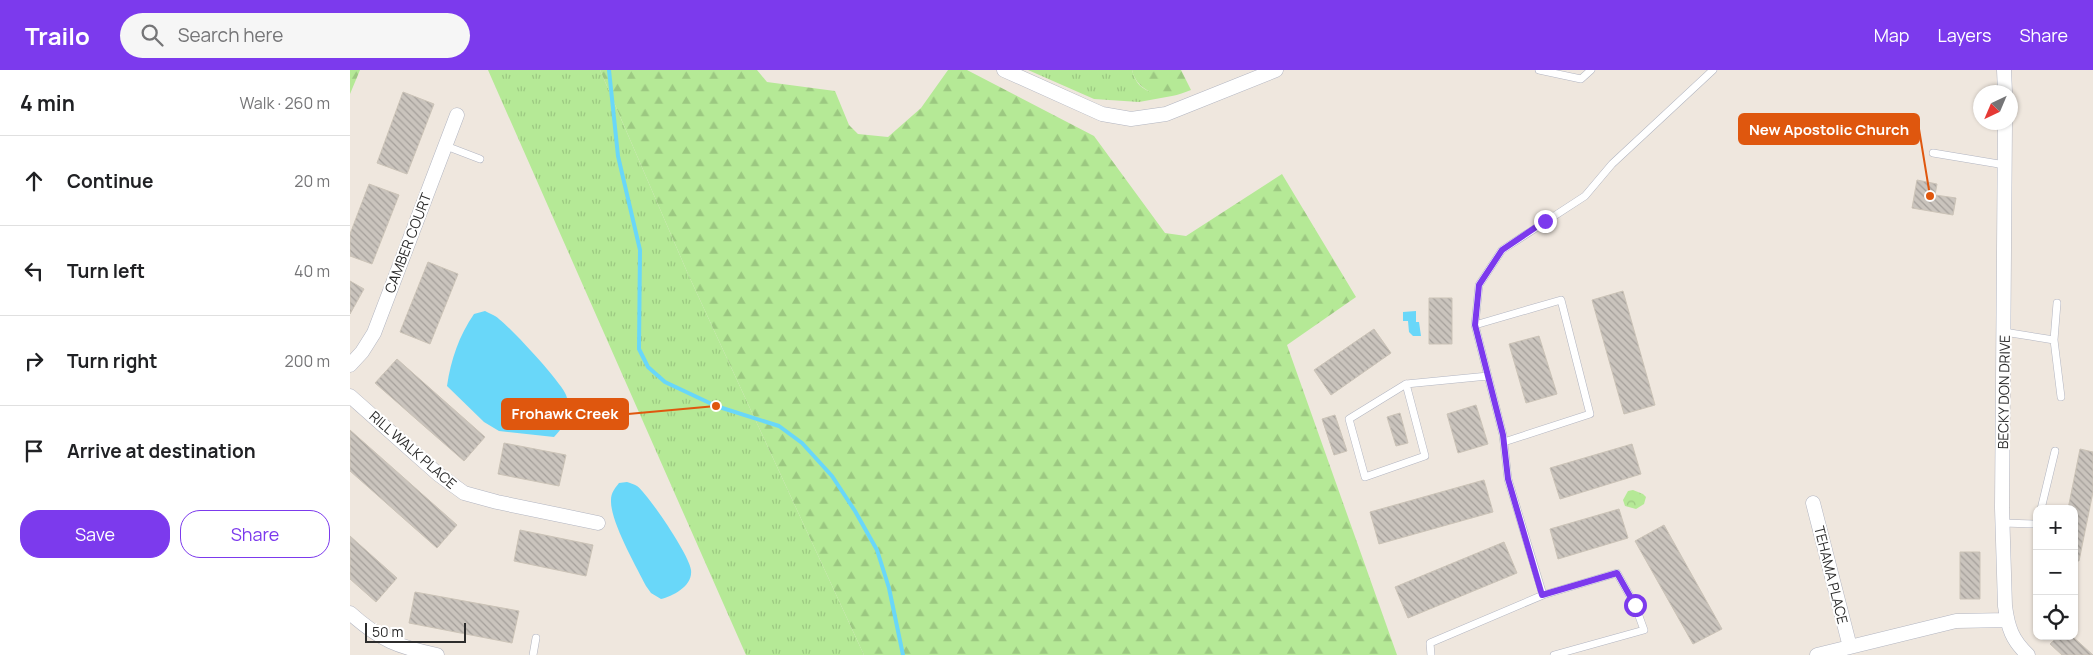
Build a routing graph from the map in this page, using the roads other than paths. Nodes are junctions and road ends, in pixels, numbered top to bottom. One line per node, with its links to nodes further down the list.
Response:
1 (1004, 70): 2 (street)
2 (1276, 70)
3 (1539, 70): 4 (lane)
4 (1591, 70)
5 (1713, 70): 15 (lane)
6 (2004, 70): 7 (street)
7 (2005, 85)
8 (457, 115): 10 (street, CAMBER COURT)
9 (2005, 130): 13 (street, BECKY DON DRIVE)
10 (446, 146): 12 (lane); 18 (street, CAMBER COURT)
11 (1933, 153): 13 (lane)
12 (480, 159)
13 (2006, 165): 16 (street, BECKY DON DRIVE)
14 (2057, 304): 17 (lane)
15 (1475, 325): 19 (lane); 23 (lane)
16 (2004, 332): 17 (lane); 28 (street, BECKY DON DRIVE)
17 (2054, 340): 22 (lane)
18 (350, 366)
19 (1488, 376): 20 (lane); 23 (lane)
20 (1406, 384): 20 (lane)
21 (350, 396): 27 (street, RILL WALK PLACE)
22 (2061, 397)
23 (1504, 442): 30 (lane)
24 (2055, 451): 26 (lane)
25 (1813, 503): 34 (street, TEHAMA PLACE)
26 (2042, 505)
27 (598, 523)
28 (2003, 523): 29 (lane); 32 (street, BECKY DON DRIVE)
29 (2033, 524)
30 (1542, 595): 37 (lane); 38 (lane)
31 (350, 613): 35 (street)
32 (2007, 620): 34 (street); 40 (street, BECKY DON DRIVE)
33 (536, 638): 36 (lane)
34 (1850, 647): 39 (street)
35 (437, 655)
36 (533, 655)
37 (1431, 655)
38 (1554, 655)
39 (1817, 655)
40 (2028, 655)

